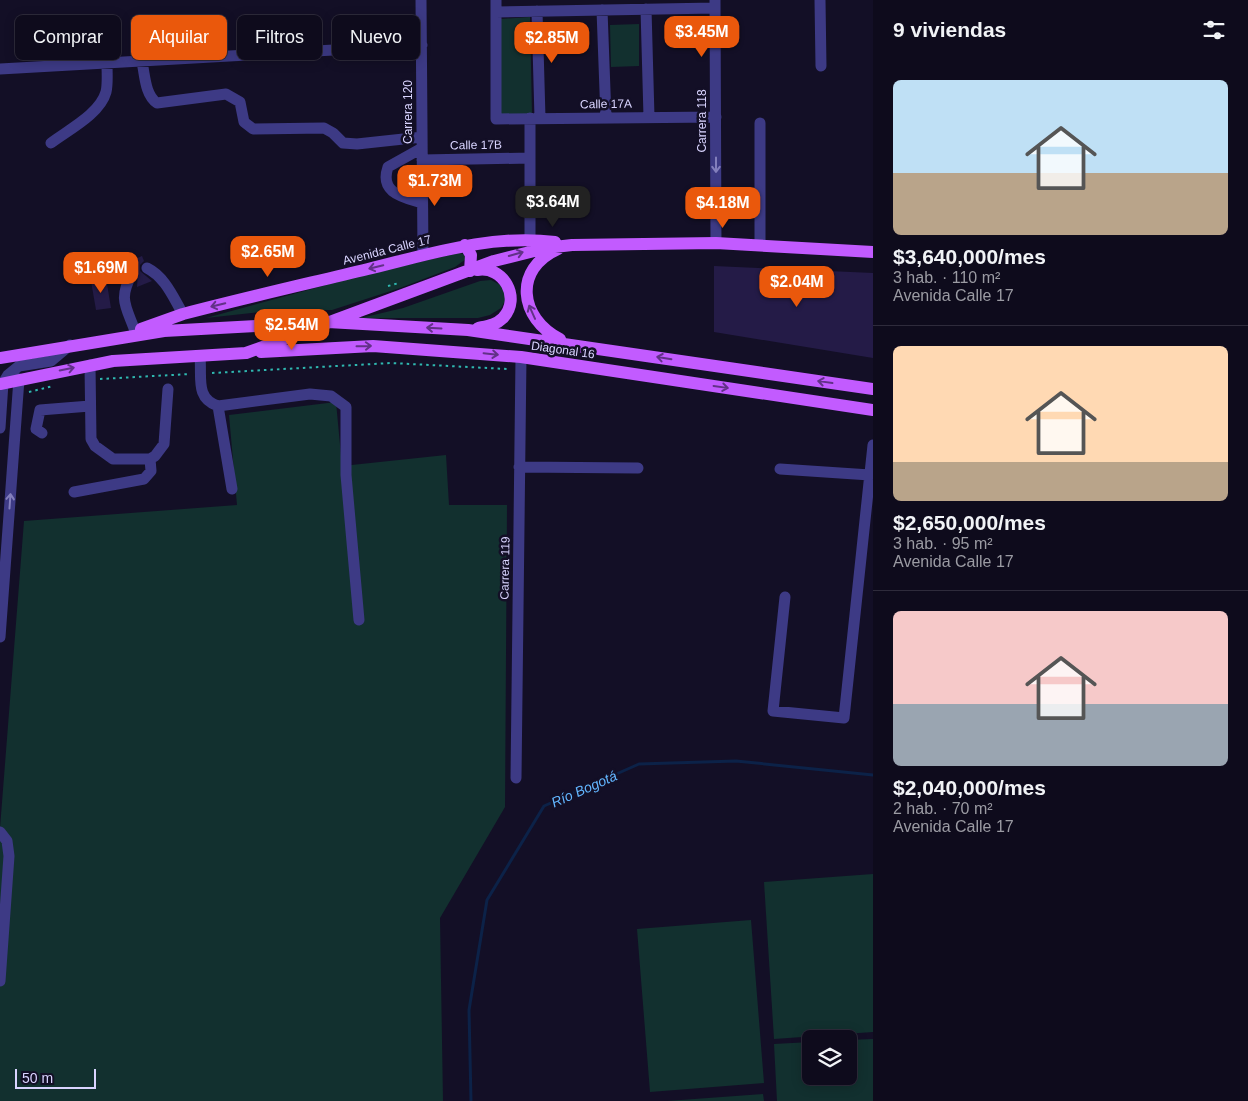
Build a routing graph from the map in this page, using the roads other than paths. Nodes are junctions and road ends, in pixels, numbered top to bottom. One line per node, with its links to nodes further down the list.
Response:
1 (422, 0): 8 (street, Carrera 120)
2 (820, 0): 11 (street)
3 (715, 4): 5 (street); 13 (street, Carrera 118)
4 (496, 6): 7 (street); 15 (street, Calle 17A)
5 (646, 9): 6 (street); 14 (street)
6 (602, 10): 7 (street); 16 (street)
7 (537, 11): 15 (street)
8 (422, 45): 9 (street); 18 (street, Carrera 120)
9 (142, 62): 10 (street); 18 (street)
10 (107, 64): 12 (street); 19 (street)
11 (821, 66)
12 (0, 70)
13 (716, 116): 14 (street, Calle 17A); 24 (street, Carrera 118, one-way to 24)
14 (649, 117): 16 (street, Calle 17A)
15 (535, 118): 16 (street, Calle 17A); 20 (street)
16 (606, 118)
17 (760, 123): 27 (street)
18 (422, 142): 21 (street, Carrera 120); 22 (street)
19 (51, 143)
20 (530, 158): 21 (street, Calle 17B); 23 (street)
21 (422, 160): 22 (street, Carrera 120)
22 (422, 203): 29 (street, Carrera 120)
23 (530, 239): 25 (main road, Avenida Calle 17); 26 (main road, Avenida Calle 17)
24 (716, 243): 26 (main road, Avenida Calle 17); 27 (main road, Avenida Calle 17)
25 (465, 245): 29 (main road, Avenida Calle 17); 31 (main road)
26 (572, 245): 31 (main road, Avenida Calle 17, one-way to 26); 37 (main road, one-way to 26)
27 (760, 245): 28 (main road, Avenida Calle 17)
28 (873, 252)
29 (423, 255): 33 (main road, Avenida Calle 17, one-way to 33)
30 (147, 268): 33 (street)
31 (470, 271): 34 (main road, Avenida Calle 17); 35 (main road)
32 (132, 274): 36 (street)
33 (183, 314): 36 (main road, Avenida Calle 17)
34 (328, 322): 35 (main road, Diagonal 16, one-way to 34); 36 (main road, Avenida Calle 17); 39 (main road, Avenida Calle 17)
35 (468, 330): 37 (main road, Diagonal 16)
36 (131, 334): 38 (main road, Avenida Calle 17)
37 (568, 343): 47 (main road, Diagonal 16, one-way to 37)
38 (70, 345): 41 (main road, Avenida Calle 17); 45 (street)
39 (246, 353): 40 (main road, Avenida Calle 17); 42 (main road, Diagonal 16, one-way to 42)
40 (200, 357): 43 (main road, Avenida Calle 17); 49 (street)
41 (0, 358)
42 (520, 363): 50 (main road, Diagonal 16, one-way to 50); 55 (street, Carrera 119)
43 (90, 365): 44 (main road, Avenida Calle 17, one-way to 43); 48 (street)
44 (19, 379): 45 (main road, Avenida Calle 17); 63 (street, one-way to 44)
45 (2, 383): 51 (street)
46 (168, 389): 54 (street)
47 (873, 389)
48 (90, 406): 52 (street); 54 (street)
49 (218, 406): 59 (street); 62 (street)
50 (873, 410)
51 (0, 428)
52 (42, 433)
53 (873, 445): 58 (street)
54 (150, 458): 60 (street)
55 (520, 467): 56 (street); 64 (street, Carrera 119)
56 (638, 468)
57 (780, 469): 58 (street)
58 (870, 475): 61 (street)
59 (232, 489)
60 (74, 492)
61 (785, 598)
62 (359, 620)
63 (0, 637)
64 (516, 778)
65 (0, 832): 66 (street)
66 (0, 982)

